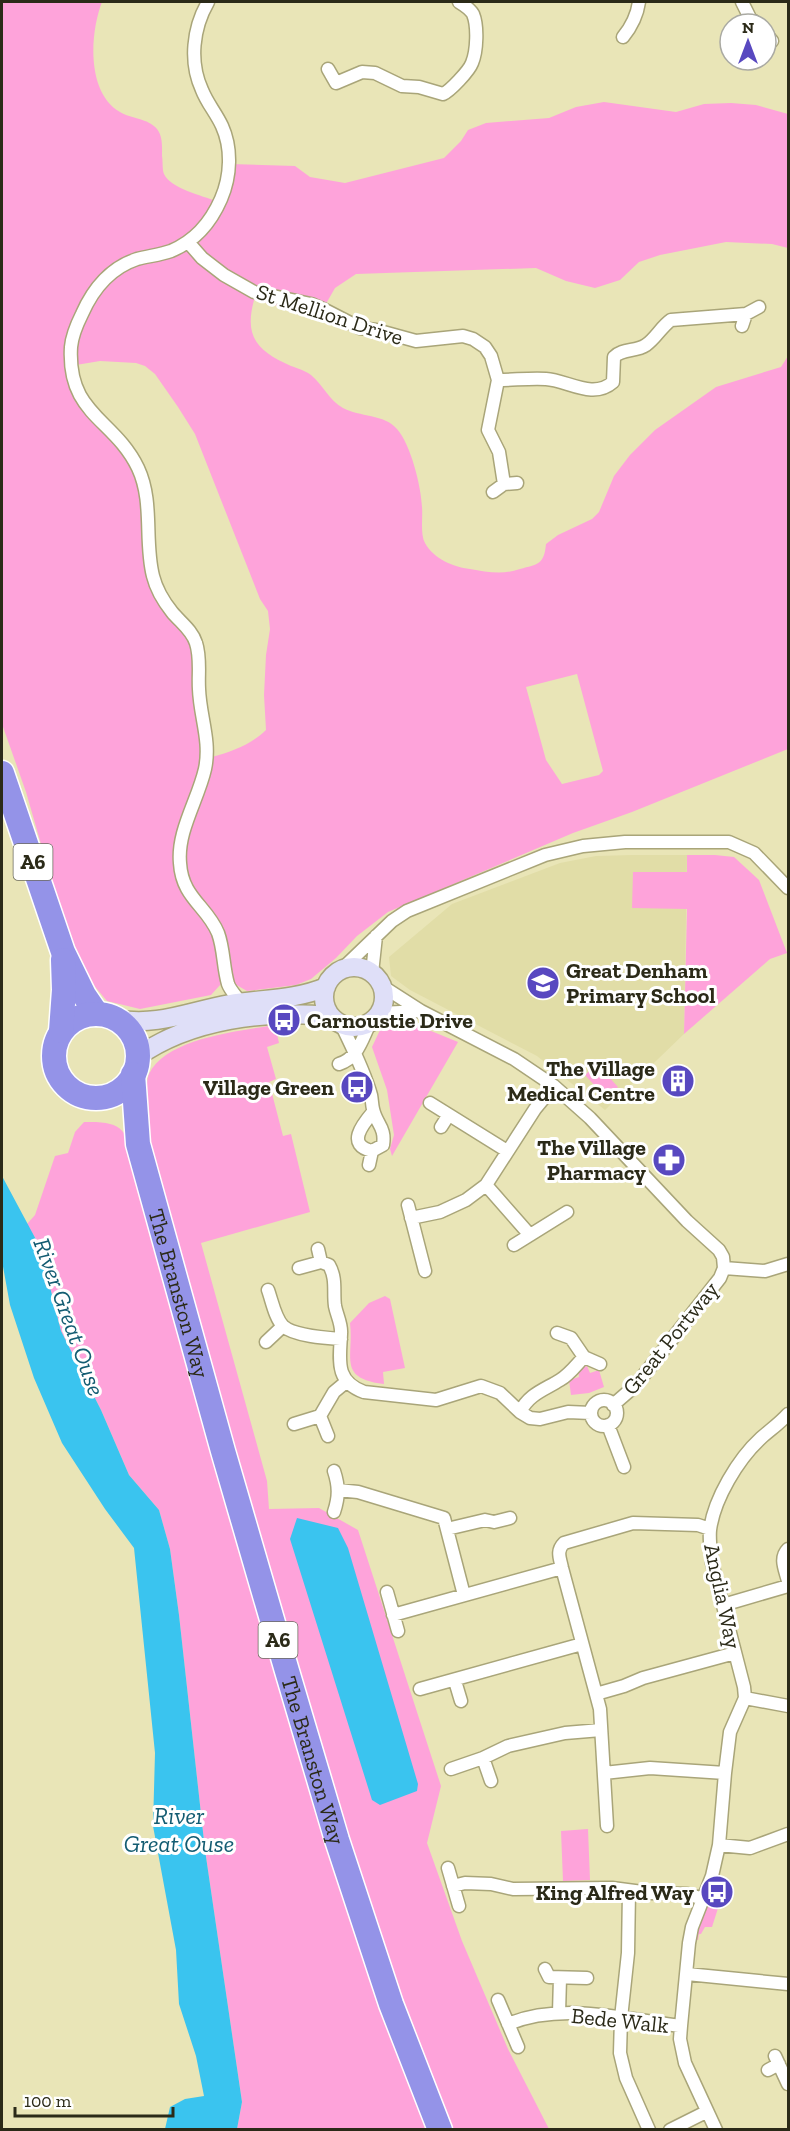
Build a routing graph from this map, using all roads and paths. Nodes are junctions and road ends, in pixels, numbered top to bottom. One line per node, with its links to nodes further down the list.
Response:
1 (208, 2): 6 (street)
2 (459, 2): 5 (street)
3 (639, 2): 4 (street)
4 (623, 37)
5 (328, 69)
6 (188, 242): 8 (street, St Mellion Drive); 18 (street)
7 (759, 307): 8 (street)
8 (498, 380): 10 (street)
9 (517, 483): 10 (street)
10 (504, 484): 11 (street)
11 (493, 492)
12 (2, 773): 15 (highway, A6)
13 (789, 888): 14 (street)
14 (376, 936): 16 (street); 17 (street)
15 (63, 952): 23 (highway, A6); 26 (highway, A6)
16 (342, 970): 17 (street); 19 (street)
17 (377, 980): 22 (street); 24 (street)
18 (228, 985): 20 (street); 21 (street)
19 (326, 987): 20 (street); 25 (street)
20 (241, 1003): 21 (street)
21 (218, 1007): 23 (street)
22 (421, 1011): 24 (street); 30 (street)
23 (106, 1017): 26 (highway); 29 (highway)
24 (375, 1018): 25 (street); 27 (street)
25 (336, 1020): 27 (street); 29 (street)
26 (62, 1032): 31 (highway)
27 (356, 1054): 28 (street); 33 (street)
28 (339, 1064)
29 (136, 1066): 31 (highway); 34 (highway, The Branston Way / A6)
30 (554, 1086): 36 (street); 48 (street)
31 (97, 1098): 34 (highway, The Branston Way / A6)
32 (430, 1104): 36 (street)
33 (373, 1112): 35 (street); 35 (street)
34 (138, 1144): 118 (highway, The Branston Way / A6)
35 (372, 1151): 37 (street)
36 (507, 1151): 38 (street)
37 (369, 1165)
38 (486, 1185): 41 (street); 42 (street)
39 (408, 1205): 41 (street)
40 (567, 1212): 42 (street)
41 (411, 1218): 49 (street)
42 (528, 1234): 43 (street)
43 (514, 1245)
44 (318, 1249): 45 (street)
45 (321, 1262): 47 (street); 53 (street)
46 (789, 1264): 48 (street)
47 (299, 1268)
48 (724, 1268): 58 (street, Great Portway)
49 (425, 1271)
50 (268, 1290): 51 (street)
51 (283, 1326): 53 (street); 54 (street)
52 (557, 1332): 55 (street)
53 (340, 1339): 57 (street)
54 (266, 1342)
55 (584, 1357): 56 (street); 59 (street)
56 (600, 1364)
57 (346, 1382): 59 (street); 62 (street)
58 (613, 1405): 60 (street); 64 (street)
59 (520, 1412): 60 (street)
60 (591, 1413): 64 (street)
61 (789, 1414): 72 (street, Anglia Way)
62 (321, 1416): 63 (street); 65 (street)
63 (294, 1424)
64 (608, 1425): 66 (street)
65 (328, 1436)
66 (624, 1467)
67 (334, 1471): 68 (street)
68 (338, 1490): 69 (street); 71 (street)
69 (334, 1512)
70 (510, 1518): 71 (street)
71 (447, 1529): 78 (street)
72 (710, 1529): 74 (street); 79 (street, Anglia Way)
73 (789, 1549): 75 (street)
74 (562, 1568): 78 (street); 82 (street)
75 (789, 1581)
76 (789, 1586): 79 (street)
77 (387, 1592): 80 (street)
78 (464, 1595): 80 (street)
79 (723, 1605): 83 (street, Anglia Way)
80 (393, 1615): 81 (street)
81 (398, 1631)
82 (582, 1644): 84 (street); 86 (street)
83 (735, 1653): 86 (street); 87 (street, Anglia Way)
84 (455, 1681): 85 (street); 88 (street)
85 (420, 1689)
86 (596, 1694): 90 (street)
87 (745, 1698): 89 (street); 94 (street)
88 (460, 1701)
89 (789, 1706)
90 (601, 1730): 91 (street); 93 (street)
91 (483, 1758): 92 (street); 95 (street)
92 (451, 1768)
93 (604, 1773): 94 (street); 96 (street)
94 (725, 1773): 98 (street)
95 (491, 1781)
96 (608, 1826)
97 (789, 1834): 98 (street)
98 (719, 1845): 102 (street)
99 (448, 1868): 100 (street)
100 (453, 1886): 101 (street); 103 (street)
101 (628, 1891): 102 (street); 111 (street)
102 (703, 1899): 105 (street)
103 (459, 1906)
104 (545, 1970): 106 (street, Bede Walk)
105 (687, 1974): 108 (street); 113 (street)
106 (560, 1978): 107 (street, Bede Walk); 110 (street, Bede Walk)
107 (587, 1978)
108 (789, 1984)
109 (498, 2000): 112 (street)
110 (559, 2013): 111 (street, Bede Walk); 112 (street, Bede Walk)
111 (621, 2018): 113 (street, Bede Walk); 119 (street)
112 (508, 2024): 114 (street)
113 (681, 2026): 117 (street)
114 (518, 2047)
115 (774, 2063): 116 (street)
116 (789, 2084)
117 (706, 2112): 120 (street); 121 (street)
118 (440, 2130)
119 (650, 2130)
120 (670, 2130)
121 (716, 2130)

